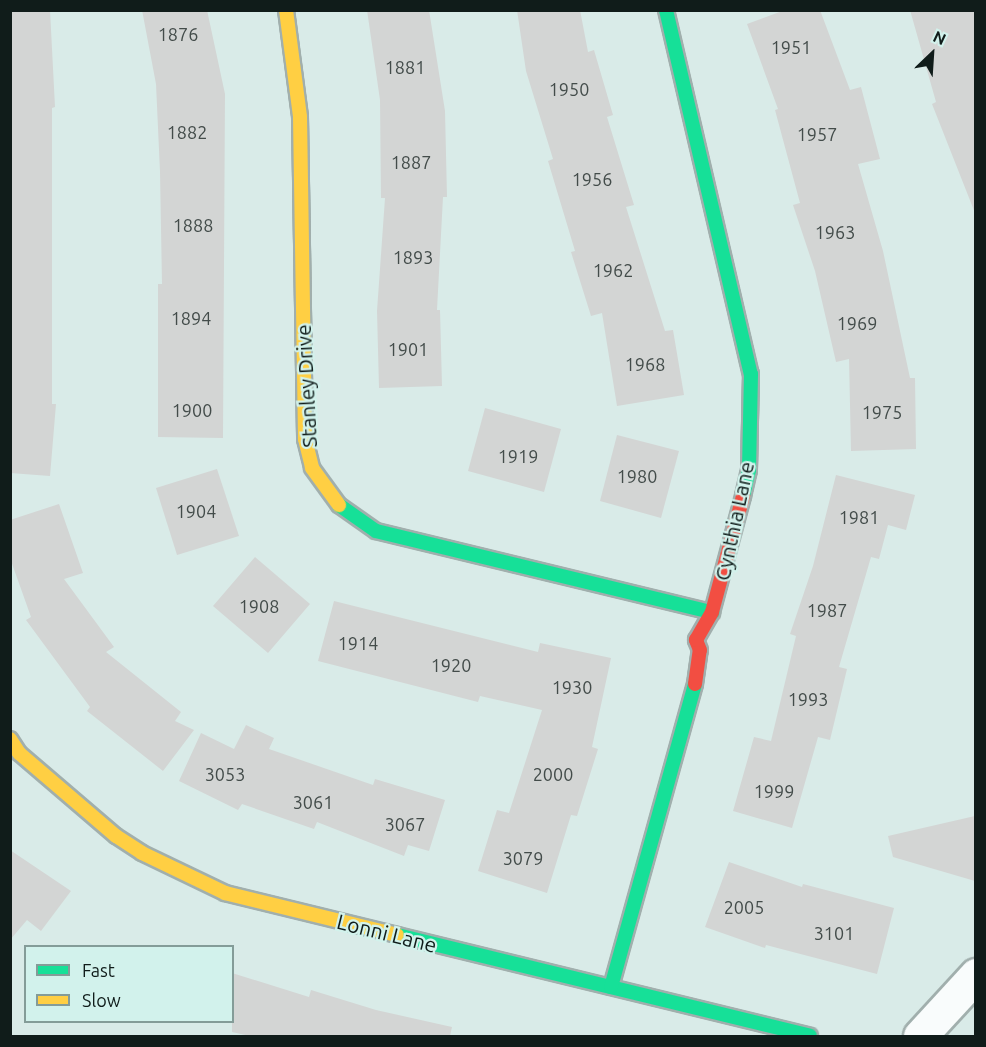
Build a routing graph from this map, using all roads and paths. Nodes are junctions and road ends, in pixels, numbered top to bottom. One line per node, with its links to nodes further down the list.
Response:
1 (286, 10): 3 (street, Stanley Drive)
2 (666, 10): 3 (street, Cynthia Lane)
3 (712, 612): 6 (street, Cynthia Lane)
4 (13, 751): 6 (street, Lonni Lane)
5 (975, 975): 8 (street)
6 (610, 987): 7 (street, Lonni Lane)
7 (810, 1036)
8 (920, 1036)

